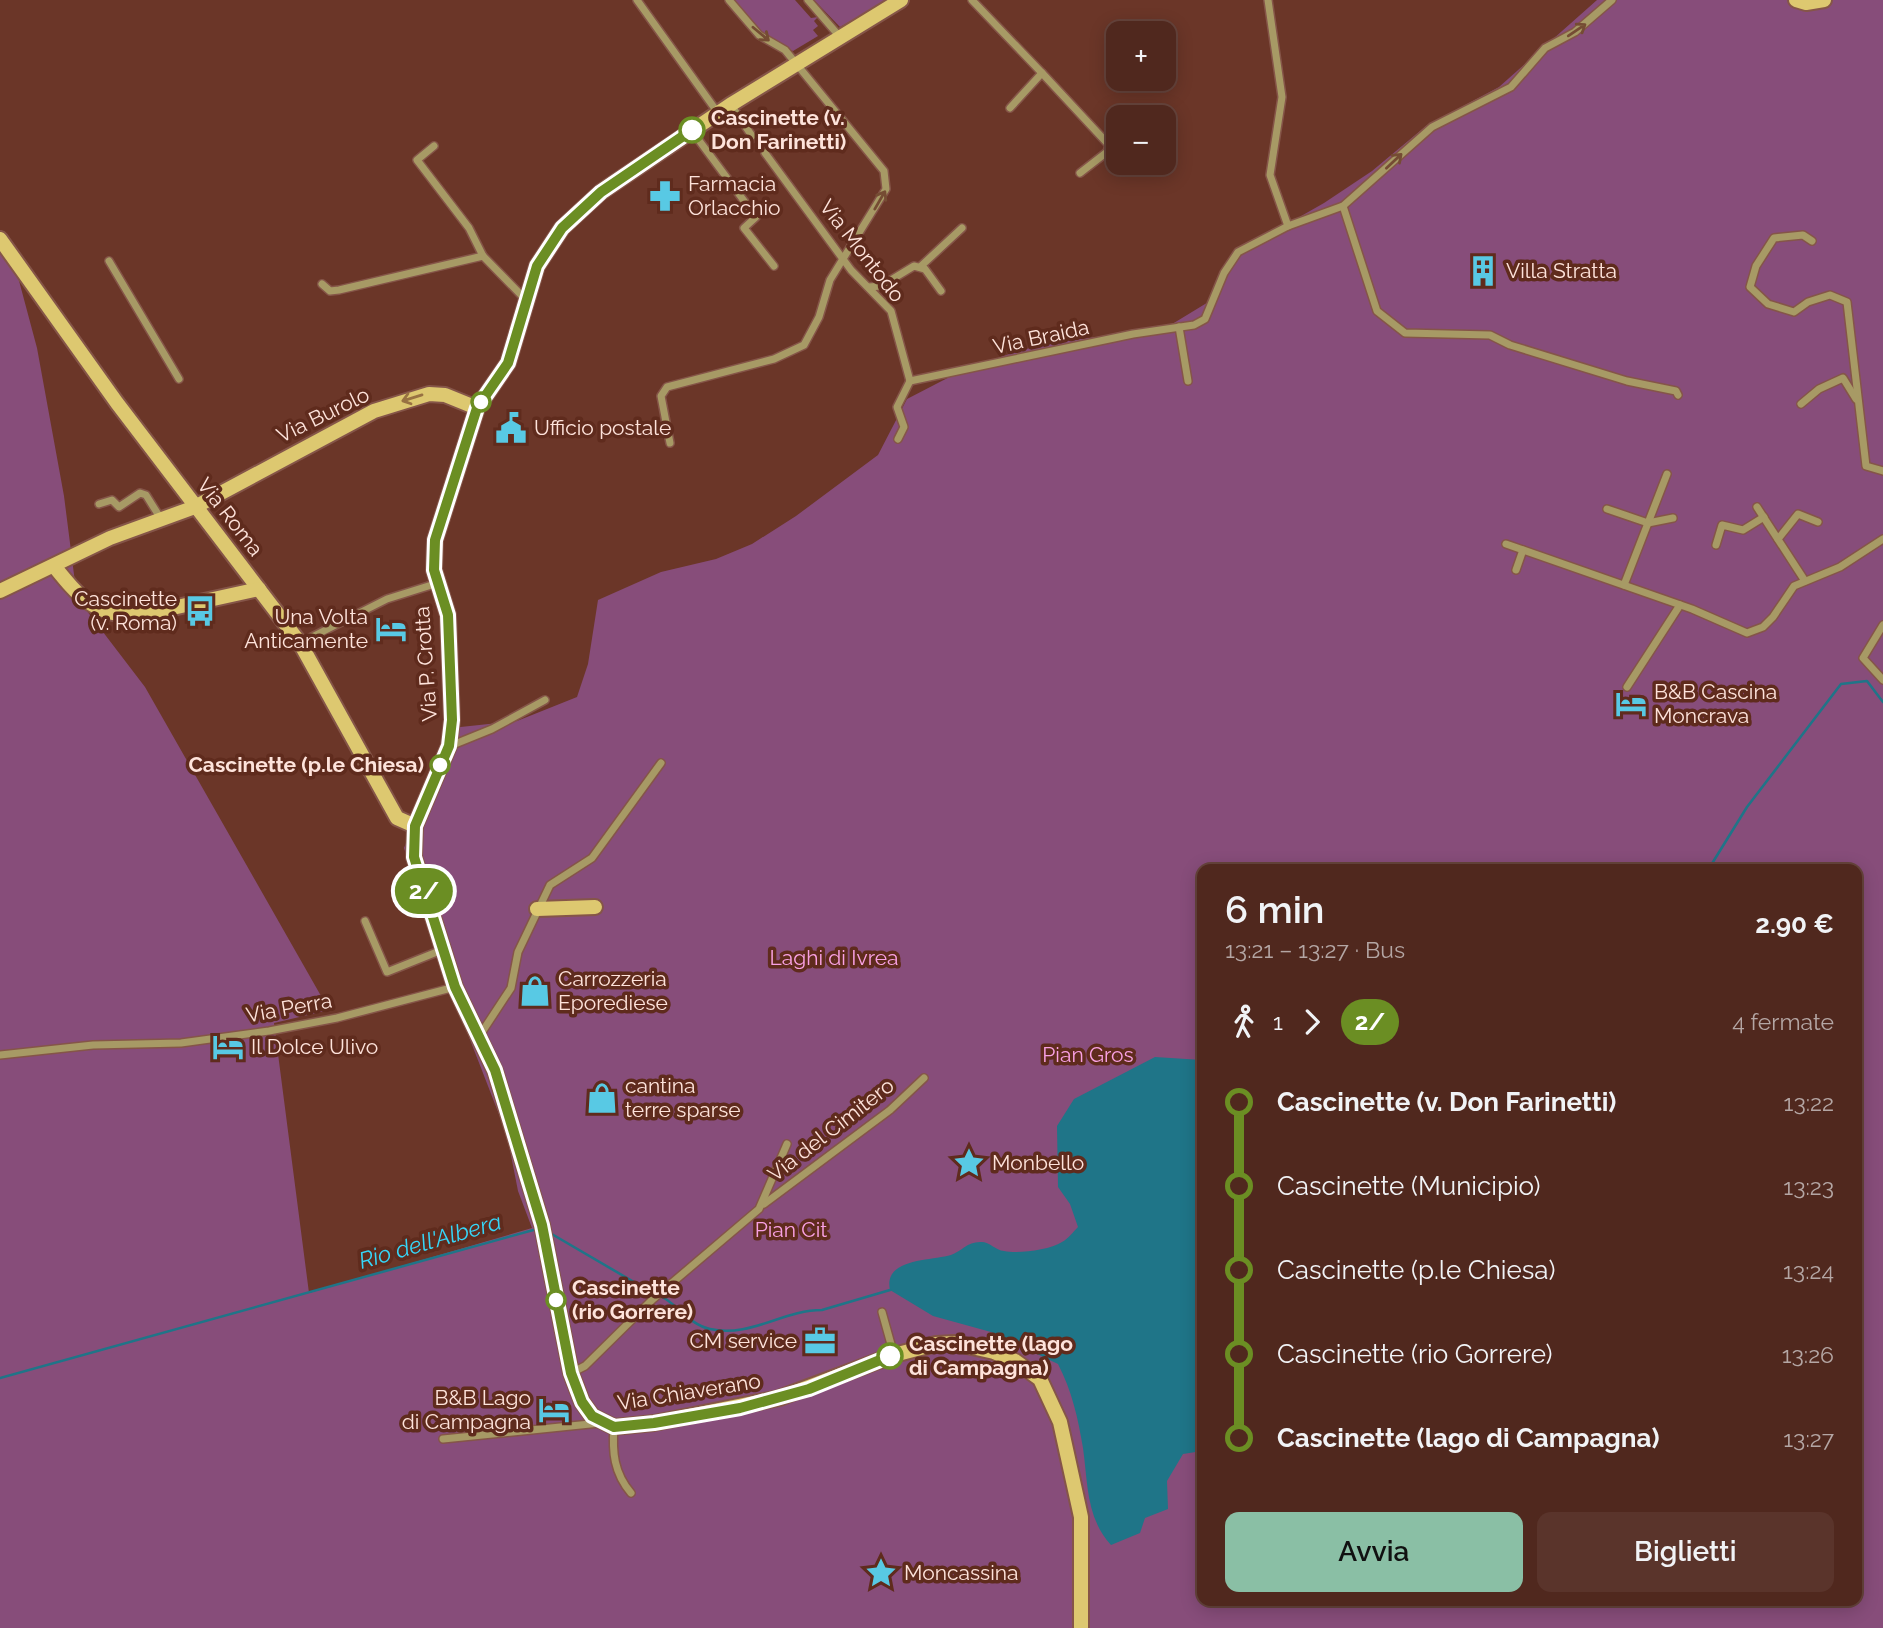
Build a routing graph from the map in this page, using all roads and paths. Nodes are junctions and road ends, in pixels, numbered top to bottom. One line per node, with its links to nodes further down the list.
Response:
1 (637, 0): 14 (street)
2 (729, 0): 11 (street, one-way to 11)
3 (808, 0): 10 (street)
4 (901, 0): 10 (street, Via P. Crotta)
5 (972, 0): 12 (street)
6 (1268, 0): 21 (street)
7 (1612, 0): 20 (street, one-way to 7)
8 (1796, 0): 9 (street)
9 (1824, 0)
10 (840, 37): 11 (street, Via P. Crotta)
11 (796, 63): 14 (street, Via P. Crotta); 26 (street, one-way to 11)
12 (1042, 73): 13 (street); 19 (street)
13 (1010, 108)
14 (724, 109): 15 (street, Via P. Crotta); 16 (street)
15 (691, 131): 28 (street); 33 (street, Via P. Crotta)
16 (752, 136)
17 (434, 146): 25 (street)
18 (765, 153): 26 (street, Via Montodo)
19 (1080, 173)
20 (1343, 206): 21 (street, Via Braida); 38 (street)
21 (1288, 226): 34 (street, Via Braida)
22 (962, 228): 29 (street)
23 (0, 239): 47 (street, Via Roma)
24 (1812, 241): 39 (street)
25 (483, 256): 30 (street); 33 (street)
26 (845, 259): 31 (street, Via Montodo); 43 (street)
27 (108, 261): 35 (street)
28 (774, 266)
29 (920, 267): 31 (street); 32 (street)
30 (322, 285)
31 (869, 287): 36 (street, Via Montodo)
32 (941, 292)
33 (526, 300): 41 (street, Via P. Crotta)
34 (1179, 327): 36 (street, Via Braida); 37 (street)
35 (179, 379)
36 (910, 381): 42 (street)
37 (1188, 381)
38 (1678, 395)
39 (1859, 403): 40 (street); 44 (street)
40 (1801, 404)
41 (477, 408): 47 (street, Via Burolo, one-way to 47); 63 (street, Via P. Crotta)
42 (898, 439)
43 (670, 443)
44 (1883, 471)
45 (1667, 474): 54 (street)
46 (99, 504): 52 (street)
47 (195, 506): 52 (street, Via Burolo); 65 (street, Via Roma)
48 (1757, 507): 50 (street)
49 (1607, 509): 54 (street)
50 (1763, 517): 55 (street); 58 (street)
51 (1673, 518): 54 (street)
52 (162, 520): 60 (street, Via Burolo)
53 (1818, 522): 55 (street)
54 (1648, 523): 64 (street)
55 (1778, 539): 62 (street)
56 (1883, 539): 62 (street)
57 (1506, 544): 59 (street)
58 (1716, 545)
59 (1522, 550): 61 (street); 64 (street)
60 (54, 566): 65 (street); 66 (street, Via Burolo)
61 (1516, 570)
62 (1804, 581): 67 (street)
63 (438, 583): 70 (street); 74 (street, Via P. Crotta)
64 (1624, 585): 67 (street)
65 (259, 589): 70 (street, Via Roma)
66 (0, 591)
67 (1680, 605): 72 (street)
68 (1883, 625): 69 (street)
69 (1880, 636): 71 (street)
70 (300, 643): 76 (street, Via Roma)
71 (1883, 680)
72 (1627, 687)
73 (545, 700): 74 (street)
74 (449, 746): 76 (street, Via P. Crotta)
75 (661, 763): 78 (street)
76 (415, 826): 80 (street, Via Chiaverano)
77 (595, 907): 78 (street)
78 (537, 909): 82 (street)
79 (365, 920): 80 (street)
80 (442, 950): 81 (street, Via Chiaverano)
81 (455, 987): 82 (street, Via Chiaverano); 83 (street, Via Perra)
82 (480, 1035): 89 (street, Via Chiaverano)
83 (0, 1055)
84 (924, 1078): 86 (street, Via del Cimitero)
85 (786, 1144): 86 (street)
86 (759, 1209): 89 (street, Via del Cimitero)
87 (882, 1312): 88 (street)
88 (894, 1355): 90 (street, Via Chiaverano); 93 (street, Via Chiaverano)
89 (571, 1373): 90 (street, Via Chiaverano)
90 (607, 1425): 91 (street); 92 (street)
91 (443, 1439)
92 (631, 1493)
93 (1081, 1628)

